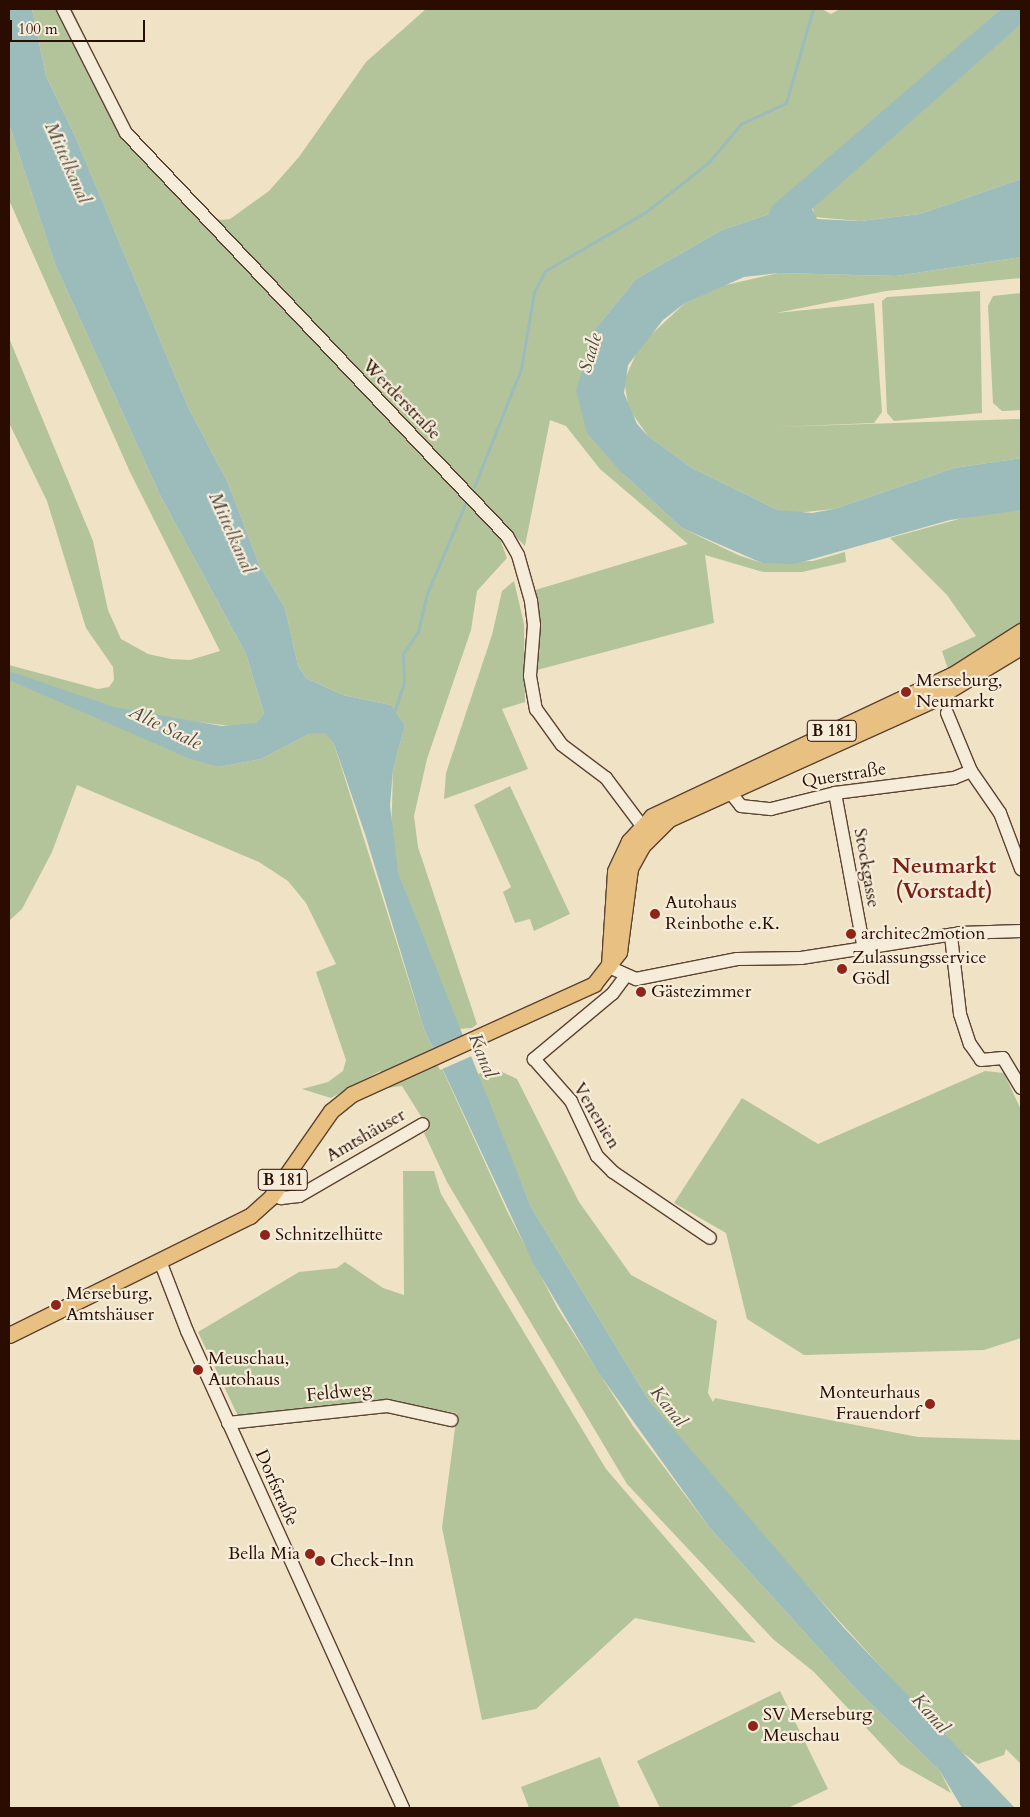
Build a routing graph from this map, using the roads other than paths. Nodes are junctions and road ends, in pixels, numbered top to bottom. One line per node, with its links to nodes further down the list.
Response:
1 (63, 9): 8 (street, Werderstraße)
2 (1021, 631): 8 (main road, B 181)
3 (1021, 647): 6 (main road, B 181)
4 (947, 713): 5 (street)
5 (971, 771): 7 (street, Querstraße); 9 (street)
6 (729, 791): 7 (street, Querstraße); 8 (main road, B 181)
7 (836, 793): 12 (street, Stockgasse)
8 (645, 831): 13 (main road, B 181)
9 (1021, 869)
10 (1021, 931): 11 (street)
11 (951, 936): 12 (street); 15 (street)
12 (864, 949): 14 (street)
13 (609, 967): 14 (street); 17 (main road, Amtshäuser / B 181)
14 (625, 977): 18 (street, Venenien)
15 (1021, 1088)
16 (423, 1124): 17 (street, Amtshäuser)
17 (274, 1193): 19 (main road, Amtshäuser / B 181)
18 (710, 1238)
19 (160, 1261): 20 (main road, B 181); 22 (street, Dorfstraße)
20 (9, 1335)
21 (451, 1420): 22 (street, Feldweg)
22 (228, 1423): 23 (street, Dorfstraße)
23 (403, 1808)

